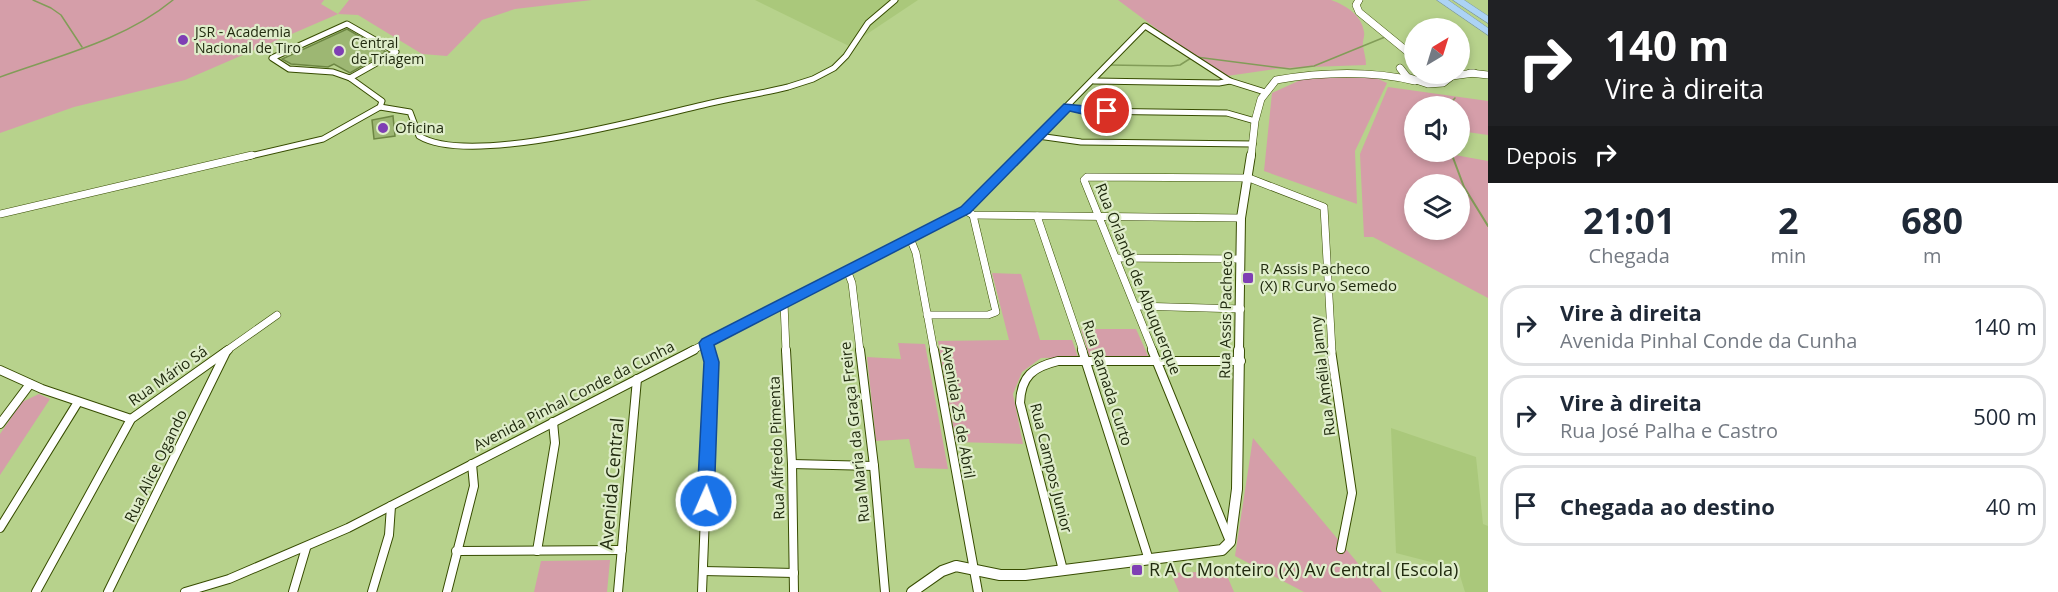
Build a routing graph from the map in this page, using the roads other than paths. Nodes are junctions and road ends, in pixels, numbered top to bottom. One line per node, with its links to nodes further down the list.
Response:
1 (895, 0): 19 (street)
2 (1359, 0): 7 (street)
3 (1442, 0): 6 (highway)
4 (1458, 0): 5 (highway)
5 (1488, 20)
6 (1488, 32)
7 (1404, 51)
8 (1404, 65): 12 (street)
9 (1470, 72): 11 (street)
10 (1470, 73): 11 (street)
11 (1474, 73): 13 (street)
12 (1370, 74): 15 (street); 18 (street)
13 (1488, 75)
14 (350, 78): 14 (street); 19 (street)
15 (1404, 78)
16 (1094, 81): 17 (street); 17 (street, Avenida Pinhal Conde da Cunha); 20 (street, Avenida Pinhal Conde da Cunha)
17 (1230, 81): 18 (street)
18 (1265, 92): 21 (street, Rua Assis Pacheco)
19 (380, 107): 26 (street)
20 (1068, 107): 21 (street); 22 (street, Avenida Pinhal Conde da Cunha)
21 (1255, 122): 23 (street, Rua Assis Pacheco)
22 (1038, 136): 23 (street); 25 (street, Avenida Pinhal Conde da Cunha)
23 (1254, 144): 24 (street, Rua Assis Pacheco)
24 (1249, 178): 29 (street, Rua Orlando de Albuquerque); 30 (street, Rua Assis Pacheco); 59 (street, Rua Amélia Janny)
25 (965, 210): 27 (street); 31 (street, Avenida Pinhal Conde da Cunha)
26 (0, 214)
27 (973, 215): 28 (street); 39 (street)
28 (1037, 216): 29 (street); 42 (street, Rua Ramada Curto)
29 (1098, 216): 30 (street); 32 (street, Rua Orlando de Albuquerque)
30 (1241, 218): 33 (street, Rua Assis Pacheco)
31 (910, 238): 34 (street, Avenida Pinhal Conde da Cunha); 39 (street, Avenida 25 de Abril)
32 (1116, 258): 33 (street); 36 (street, Rua Orlando de Albuquerque)
33 (1240, 259): 37 (street, Rua Assis Pacheco)
34 (847, 270): 35 (street, Avenida Pinhal Conde da Cunha); 54 (street, Rua Maria da Graça Freire)
35 (784, 303): 40 (street, Avenida Pinhal Conde da Cunha); 53 (street, Rua Alfredo Pimenta)
36 (1136, 306): 37 (street); 44 (street, Rua Orlando de Albuquerque)
37 (1240, 309): 43 (street, Rua Assis Pacheco)
38 (277, 315): 41 (street, Rua Mário Sá)
39 (927, 315): 64 (street, Avenida 25 de Abril)
40 (707, 343): 46 (street, Avenida Pinhal Conde da Cunha); 66 (street)
41 (227, 351): 49 (street, Rua Mário Sá); 70 (street, Rua Alice Ogando)
42 (1085, 361): 44 (street, Rua Campos Junior); 63 (street, Rua Ramada Curto); 65 (street, Rua Campos Junior)
43 (1240, 361): 44 (street, Rua Campos Junior); 57 (street, Rua Assis Pacheco)
44 (1156, 362): 57 (street, Rua Orlando de Albuquerque)
45 (0, 370): 47 (street, Rua Mário Sá)
46 (637, 379): 50 (street, Avenida Pinhal Conde da Cunha); 61 (street, Avenida Central)
47 (30, 384): 48 (street, Rua Mário Sá); 51 (street)
48 (78, 402): 49 (street, Rua Mário Sá); 56 (street)
49 (131, 419): 69 (street)
50 (553, 422): 52 (street, Avenida Pinhal Conde da Cunha); 60 (street)
51 (0, 424)
52 (472, 464): 55 (street, Avenida Pinhal Conde da Cunha); 62 (street)
53 (792, 464): 54 (street); 67 (street, Rua Alfredo Pimenta)
54 (874, 466): 78 (street, Rua Maria da Graça Freire)
55 (391, 506): 58 (street, Avenida Pinhal Conde da Cunha); 73 (street)
56 (0, 528)
57 (1230, 542): 63 (street)
58 (306, 548): 68 (street, Avenida Pinhal Conde da Cunha); 72 (street)
59 (1341, 549)
60 (537, 550): 61 (street); 62 (street)
61 (622, 550): 75 (street, Avenida Central)
62 (456, 551): 74 (street)
63 (1149, 560): 65 (street)
64 (973, 569): 65 (street); 79 (street); 80 (street, Avenida 25 de Abril)
65 (1063, 570)
66 (703, 571): 67 (street); 76 (street)
67 (794, 573): 77 (street, Rua Alfredo Pimenta)
68 (212, 589): 71 (street, Avenida Pinhal Conde da Cunha)
69 (36, 592)
70 (108, 592)
71 (185, 592)
72 (293, 592)
73 (372, 592)
74 (447, 592)
75 (618, 592)
76 (702, 592)
77 (794, 592)
78 (885, 592)
79 (912, 592)
80 (978, 592)

